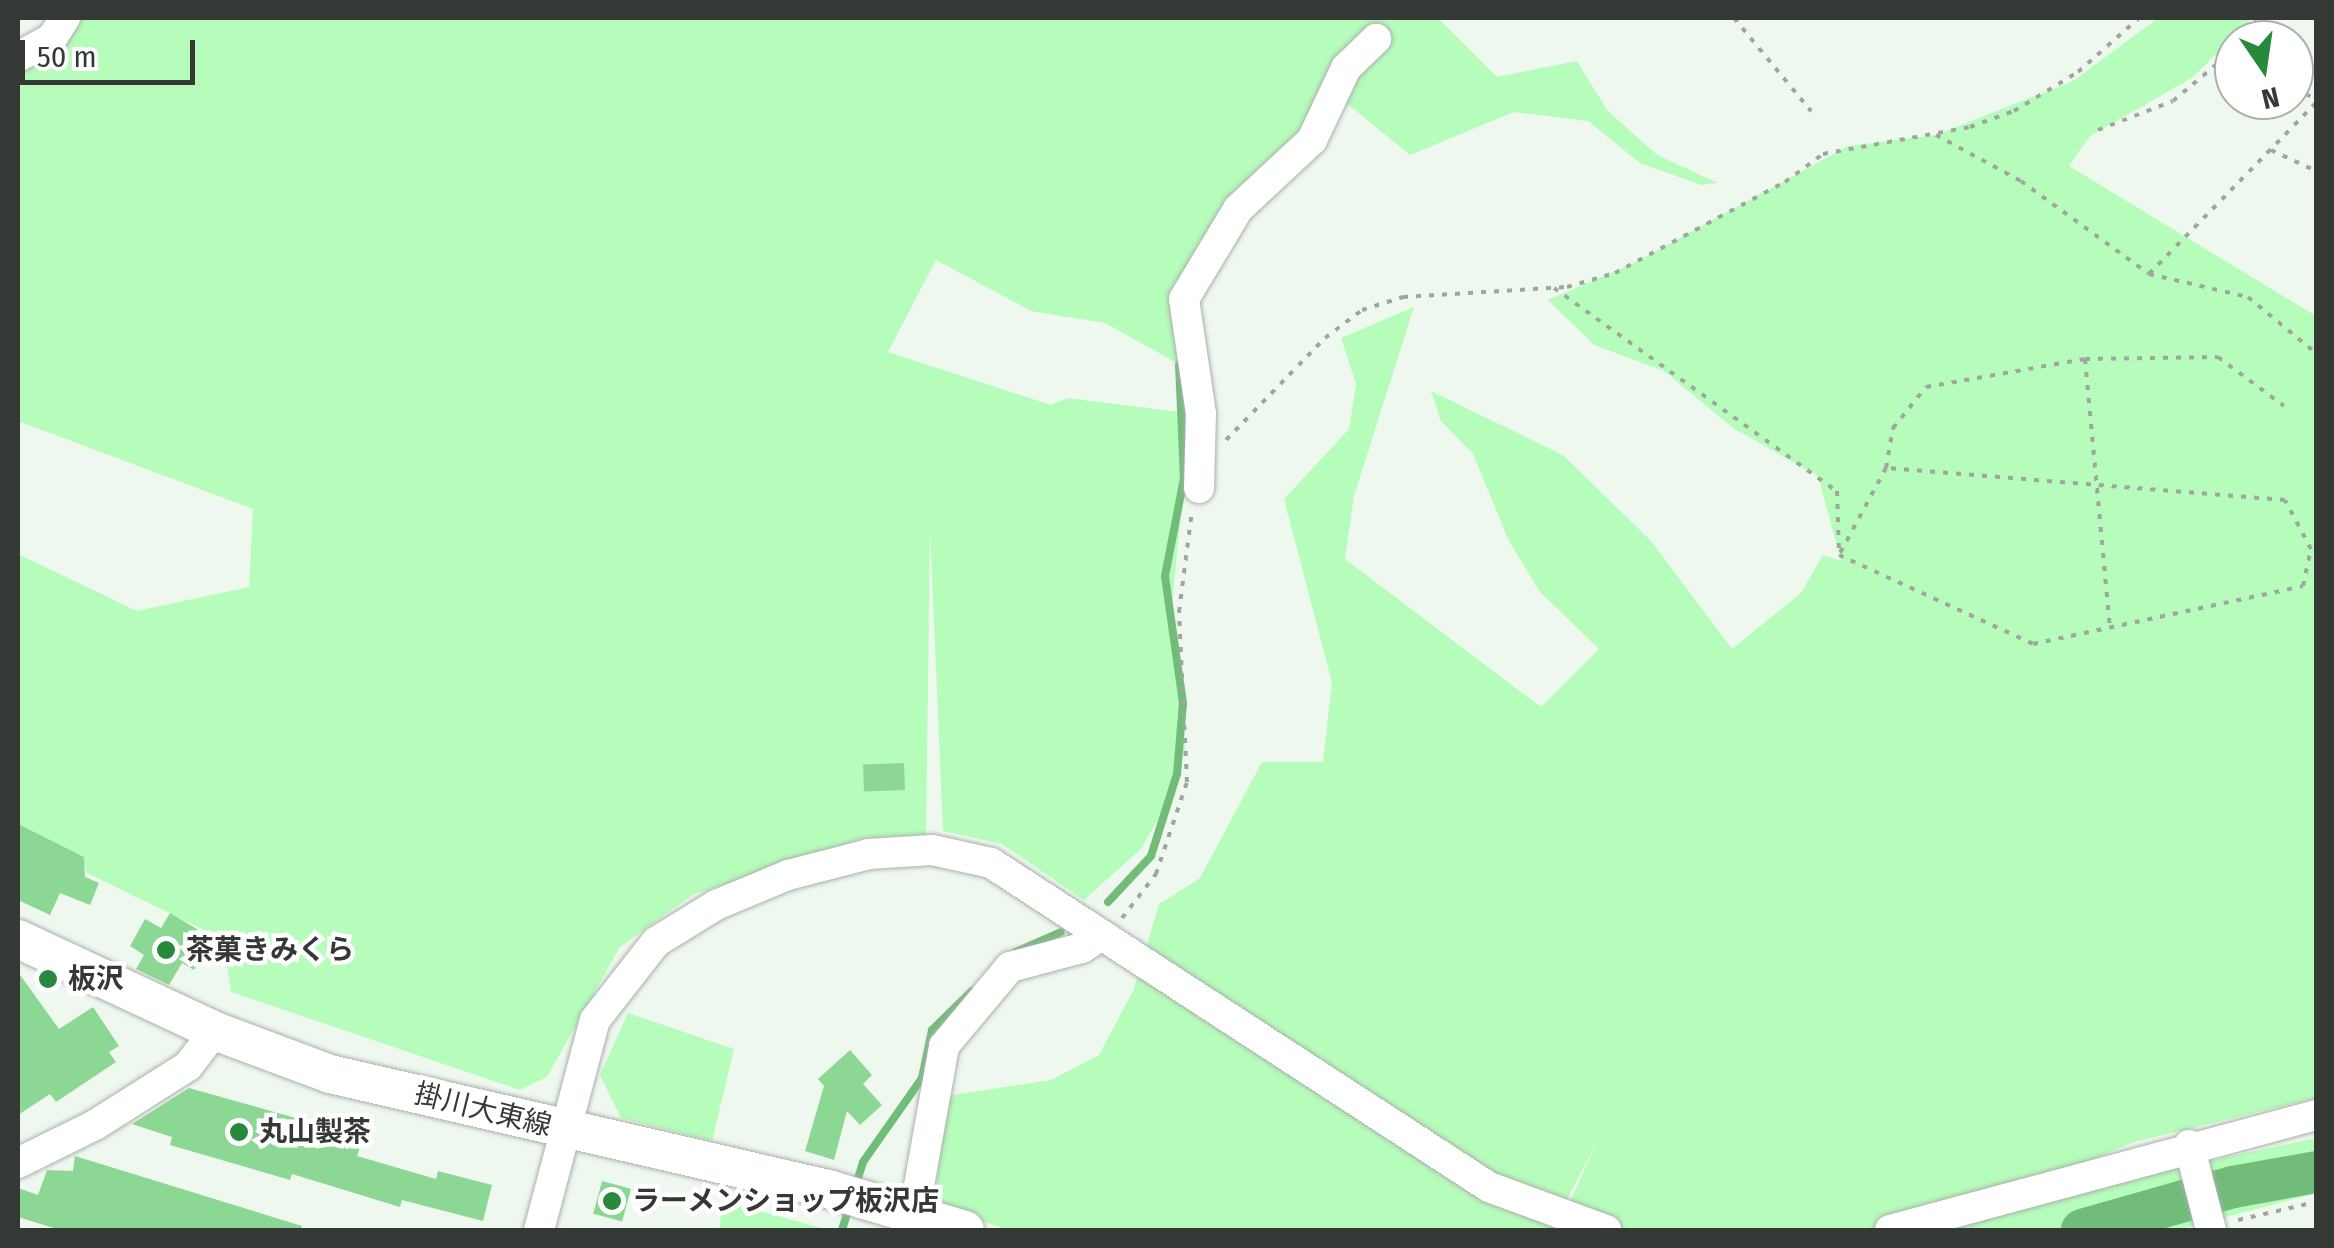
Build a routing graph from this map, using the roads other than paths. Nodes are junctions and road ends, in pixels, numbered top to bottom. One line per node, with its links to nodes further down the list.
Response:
1 (66, 18): 3 (street)
2 (1376, 39): 4 (street)
3 (18, 57)
4 (1199, 488)
5 (1102, 935): 9 (street); 12 (street); 16 (street)
6 (18, 939): 7 (main road, 掛川大東線)
7 (215, 1031): 9 (main road, 掛川大東線); 11 (street)
8 (2316, 1116): 10 (street)
9 (563, 1130): 12 (main road, 掛川大東線); 14 (street)
10 (2190, 1145): 13 (street); 17 (street)
11 (18, 1163)
12 (894, 1216): 15 (main road, 掛川大東線)
13 (2208, 1225)
14 (539, 1230)
15 (965, 1230)
16 (1606, 1230)
17 (1890, 1230)

